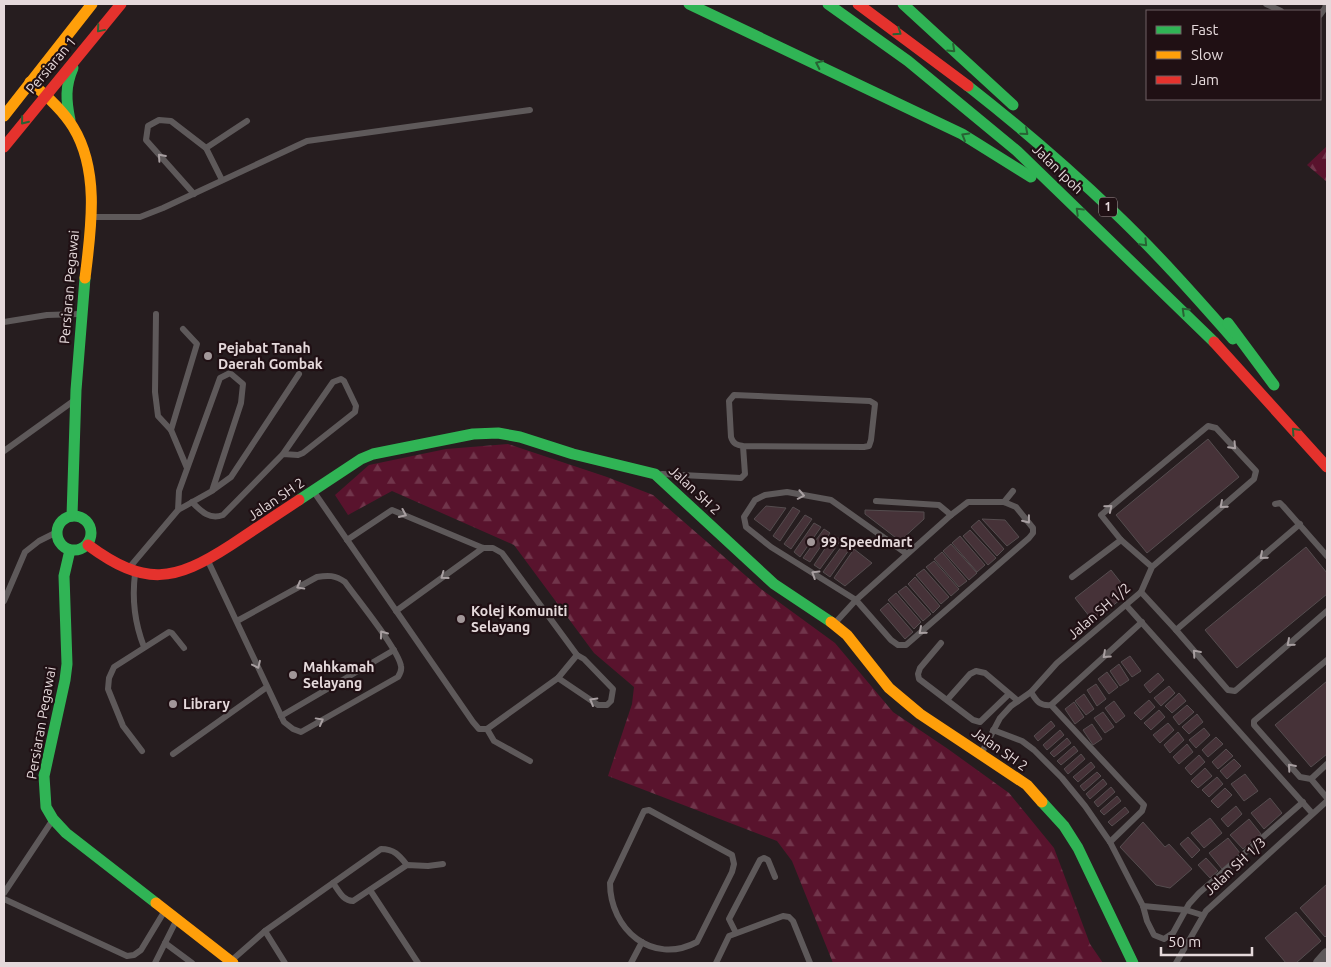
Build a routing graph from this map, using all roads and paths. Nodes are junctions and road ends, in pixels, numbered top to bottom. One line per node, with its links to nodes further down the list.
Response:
1 (92, 4): 10 (main road, Persiaran 1)
2 (121, 4): 9 (main road, Persiaran 1, one-way to 9)
3 (690, 4): 22 (main road, one-way to 3)
4 (828, 4): 22 (main road, Jalan Ipoh / 1)
5 (858, 4): 17 (main road, Jalan Ipoh / 1, one-way to 17)
6 (903, 4): 13 (main road, one-way to 13)
7 (1266, 4): 8 (lane)
8 (1279, 10)
9 (79, 54): 11 (main road, Persiaran 1); 15 (main road)
10 (30, 82): 11 (main road, Persiaran Pegawai); 14 (main road, Persiaran 1)
11 (45, 95): 15 (main road, Persiaran Pegawai); 18 (main road, Persiaran 1, one-way to 18)
12 (530, 110): 20 (lane)
13 (1024, 114)
14 (4, 116)
15 (70, 120): 23 (main road, Persiaran Pegawai)
16 (247, 121): 19 (lane)
17 (1053, 141)
18 (4, 147)
19 (206, 148): 20 (lane); 21 (lane, one-way to 19)
20 (222, 180): 21 (lane)
21 (194, 194): 23 (lane)
22 (1066, 198): 34 (main road, Jalan Ipoh / 1, one-way to 22)
23 (90, 217): 24 (main road, Persiaran Pegawai)
24 (81, 314): 26 (lane); 29 (main road, Persiaran Pegawai)
25 (156, 314): 30 (lane)
26 (4, 322)
27 (183, 329): 30 (lane)
28 (299, 374): 37 (lane)
29 (74, 400): 32 (lane); 46 (main road, Persiaran Pegawai)
30 (171, 430): 35 (lane)
31 (743, 446): 31 (lane); 36 (lane)
32 (4, 451)
33 (283, 454): 33 (lane); 41 (lane)
34 (1327, 467)
35 (187, 468): 37 (lane); 44 (lane)
36 (655, 474): 38 (main road, Jalan SH 2); 68 (main road, Jalan SH 2)
37 (212, 491): 41 (lane)
38 (314, 491): 49 (lane); 56 (main road, Jalan SH 2)
39 (1012, 491): 42 (lane)
40 (876, 501): 45 (lane)
41 (192, 502): 44 (lane)
42 (1004, 502): 45 (lane); 61 (lane, one-way to 61)
43 (1275, 504): 47 (lane)
44 (178, 510): 58 (lane)
45 (951, 515): 54 (lane)
46 (72, 516): 48 (main road); 51 (main road)
47 (1300, 524): 55 (lane); 69 (lane, one-way to 69)
48 (57, 532): 53 (main road); 62 (lane)
49 (347, 540): 52 (lane, one-way to 52); 64 (lane)
50 (1121, 540): 57 (lane); 57 (lane, Jalan SH 1/2, one-way to 57); 59 (lane)
51 (88, 545): 53 (main road); 58 (main road, Jalan SH 2)
52 (483, 548): 64 (lane, one-way to 64); 74 (lane)
53 (70, 550): 95 (main road, Persiaran Pegawai)
54 (907, 554): 61 (lane); 61 (lane, one-way to 54)
55 (1327, 556)
56 (208, 560): 58 (main road, Jalan SH 2); 66 (lane)
57 (1152, 567): 60 (lane, Jalan SH 1/2)
58 (131, 571): 71 (lane)
59 (1072, 578)
60 (1141, 592): 63 (lane, Jalan SH 1/2); 69 (lane)
61 (856, 600): 68 (lane)
62 (4, 601)
63 (1126, 605): 67 (lane); 78 (lane, Jalan SH 1/2)
64 (396, 611): 84 (lane)
65 (1327, 611): 69 (lane, one-way to 69)
66 (237, 621): 73 (lane, one-way to 66); 77 (lane, one-way to 77)
67 (1142, 622): 82 (lane, one-way to 82); 93 (lane)
68 (834, 624): 87 (main road, Jalan SH 2)
69 (1176, 630)
70 (941, 643): 80 (lane)
71 (144, 647): 72 (lane); 86 (lane)
72 (184, 648)
73 (394, 650): 83 (lane); 83 (lane, one-way to 73)
74 (577, 655): 76 (lane); 76 (lane, one-way to 76)
75 (1327, 660): 91 (lane, one-way to 75)
76 (558, 678): 84 (lane)
77 (267, 687): 83 (lane); 88 (lane)
78 (1031, 692): 81 (lane, Jalan SH 1/2); 82 (lane)
79 (1009, 694): 80 (lane); 80 (lane); 81 (lane)
80 (948, 700)
81 (1018, 701): 85 (lane, Jalan SH 1/2)
82 (1051, 705): 96 (lane)
83 (281, 716)
84 (487, 729): 89 (lane)
85 (993, 730): 87 (lane, Jalan SH 1/2); 96 (lane)
86 (142, 751)
87 (981, 753): 121 (main road, Jalan SH 2)
88 (173, 754)
89 (530, 761)
90 (1327, 764): 91 (lane)
91 (1311, 779): 92 (lane)
92 (1327, 799): 94 (lane, Jalan SH 1/3)
93 (1303, 802): 94 (lane); 106 (lane)
94 (1312, 813): 107 (lane, Jalan SH 1/3)
95 (53, 819): 102 (lane); 105 (main road, Persiaran Pegawai)
96 (1110, 842): 104 (lane)
97 (443, 864): 98 (lane)
98 (407, 865): 100 (lane); 101 (lane)
99 (775, 877): 110 (lane)
100 (333, 883): 101 (lane); 109 (lane)
101 (370, 890): 118 (lane)
102 (4, 893)
103 (4, 899): 105 (lane)
104 (1143, 906): 106 (lane); 106 (lane)
105 (166, 909): 108 (main road, Persiaran Pegawai)
106 (1186, 910): 107 (lane)
107 (1202, 916): 122 (lane, Jalan SH 1/3)
108 (177, 918): 112 (lane); 113 (main road, Persiaran Pegawai)
109 (265, 931): 113 (lane); 117 (lane)
110 (736, 933): 114 (lane); 120 (lane)
111 (642, 942): 111 (lane); 119 (lane)
112 (165, 943): 115 (lane); 116 (lane)
113 (232, 962)
114 (718, 962)
115 (155, 963)
116 (192, 963)
117 (286, 963)
118 (418, 963)
119 (631, 963)
120 (810, 963)
121 (1134, 963)
122 (1176, 963)

